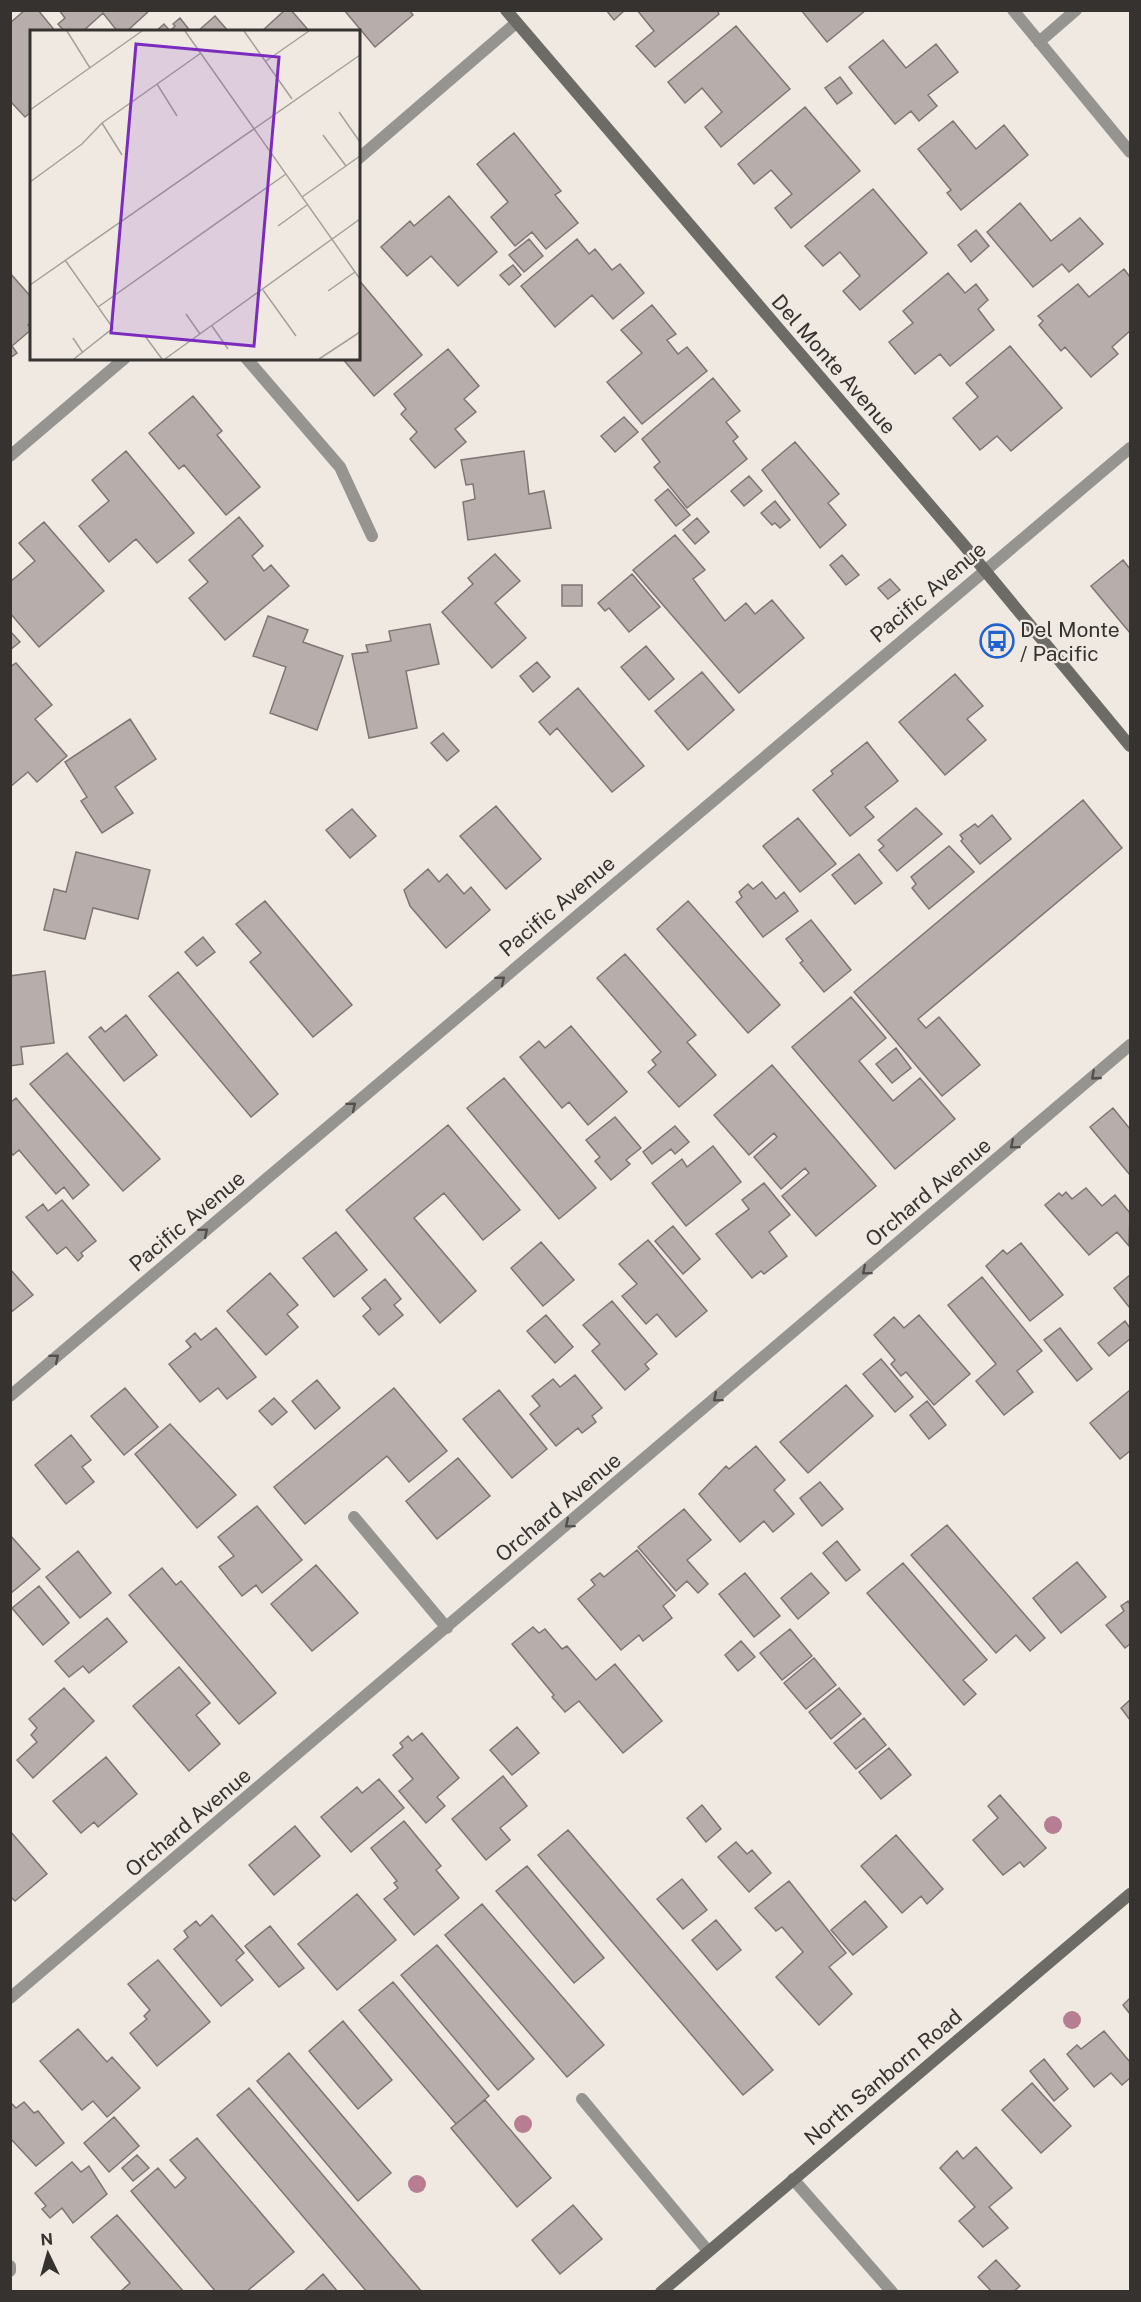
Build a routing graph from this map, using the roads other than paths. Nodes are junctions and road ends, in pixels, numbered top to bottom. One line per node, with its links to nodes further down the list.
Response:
1 (506, 10): 4 (street, Del Monte Avenue)
2 (1012, 10): 5 (street)
3 (1076, 10): 5 (street)
4 (516, 23): 7 (street); 13 (street, Del Monte Avenue)
5 (1039, 42): 6 (street)
6 (1131, 152)
7 (360, 157)
8 (123, 360): 11 (street)
9 (248, 360): 12 (street)
10 (1131, 448): 13 (street, Pacific Avenue)
11 (10, 456)
12 (372, 536)
13 (984, 569): 14 (street, Del Monte Avenue); 16 (street, Pacific Avenue, one-way to 13)
14 (1131, 746)
15 (1131, 1045): 18 (street, Orchard Avenue, one-way to 18)
16 (10, 1396)
17 (354, 1517): 18 (street)
18 (447, 1628): 20 (street, Orchard Avenue)
19 (1131, 1894): 22 (street, North Sanborn Road)
20 (10, 1998)
21 (582, 2099): 23 (street)
22 (793, 2179): 23 (street, North Sanborn Road); 27 (street)
23 (708, 2251): 26 (street, North Sanborn Road)
24 (10, 2266): 25 (street)
25 (10, 2271)
26 (661, 2292)
27 (892, 2292)

